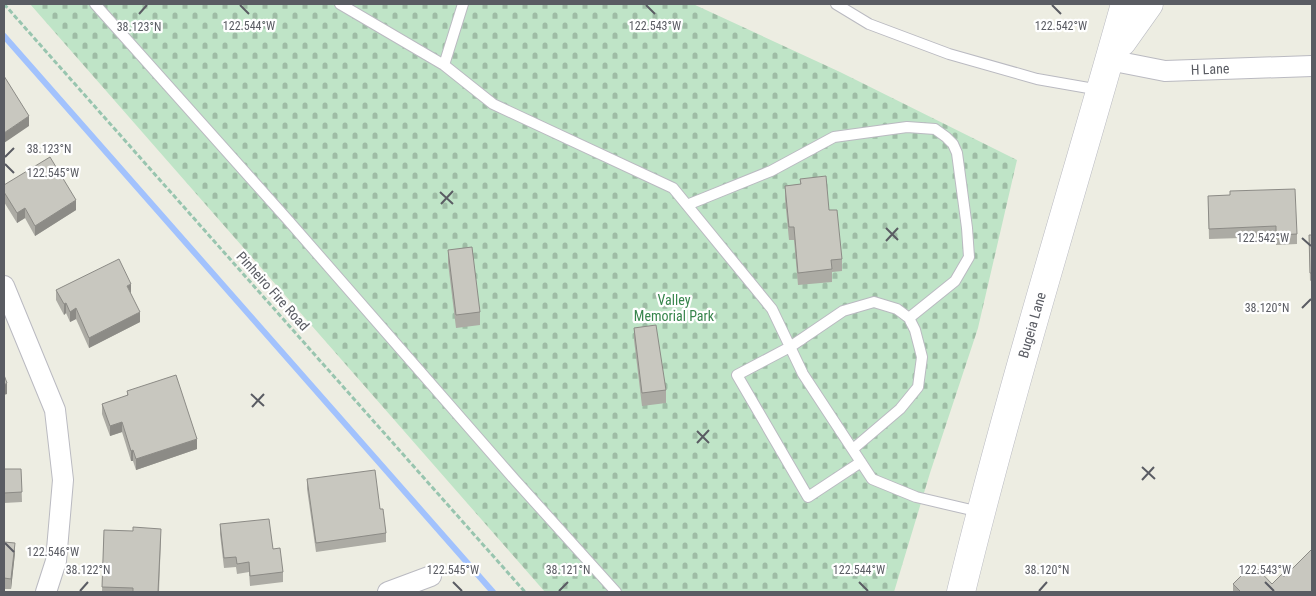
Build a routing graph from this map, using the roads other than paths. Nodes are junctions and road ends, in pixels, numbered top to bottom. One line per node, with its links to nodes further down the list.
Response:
1 (96, 4): 21 (lane)
2 (340, 4): 8 (lane)
3 (463, 4): 8 (lane)
4 (836, 4): 10 (lane)
5 (1125, 4): 7 (street, Bugeia Lane)
6 (1149, 4): 7 (street)
7 (1109, 60): 9 (street, H Lane); 10 (street, Bugeia Lane)
8 (444, 65): 11 (lane)
9 (1312, 66)
10 (1101, 90): 17 (street, Bugeia Lane)
11 (687, 205): 13 (lane); 14 (lane)
12 (4, 286): 19 (street)
13 (909, 318): 14 (lane); 15 (lane)
14 (790, 347): 15 (lane); 16 (lane)
15 (853, 450): 16 (lane)
16 (861, 462): 17 (lane)
17 (980, 512): 22 (street, Bugeia Lane)
18 (431, 576): 20 (street)
19 (46, 592)
20 (388, 592)
21 (616, 592)
22 (961, 592)

